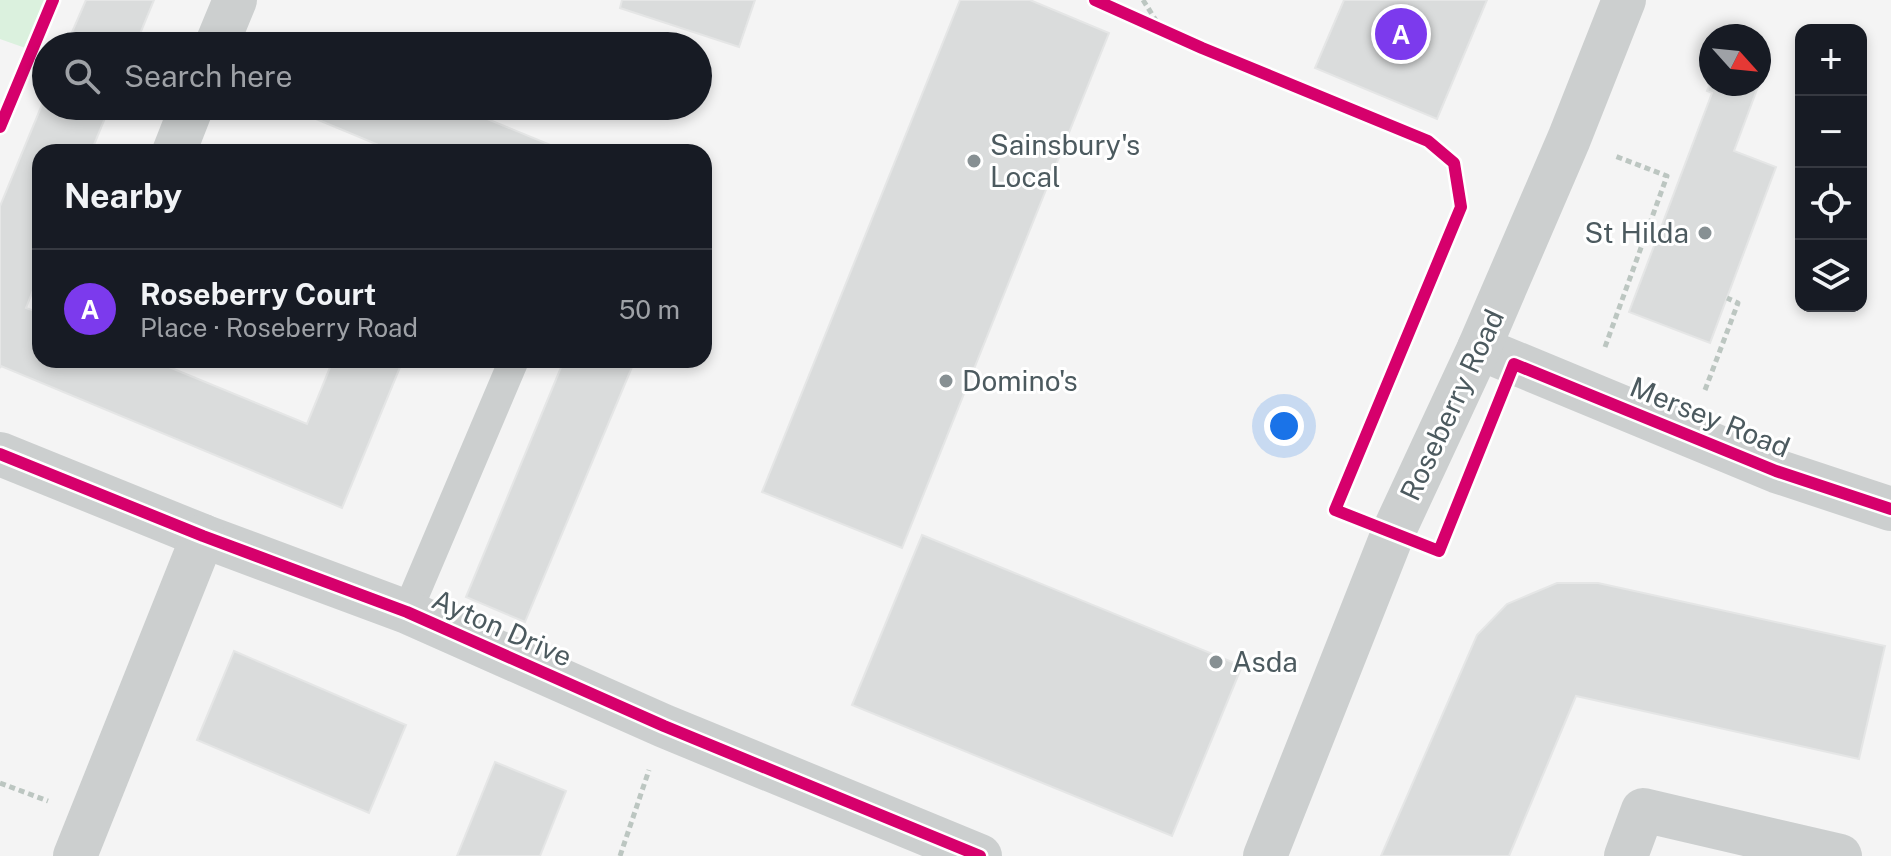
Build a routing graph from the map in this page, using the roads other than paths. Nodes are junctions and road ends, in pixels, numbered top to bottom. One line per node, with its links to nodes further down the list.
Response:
1 (235, 0): 3 (street)
2 (1624, 0): 4 (street, Roseberry Road)
3 (222, 32)
4 (1479, 348): 7 (street, Mersey Road); 13 (street, Roseberry Road)
5 (511, 368): 9 (lane)
6 (0, 454): 8 (street, Ayton Drive)
7 (1890, 503)
8 (203, 536): 9 (street, Ayton Drive); 11 (street)
9 (407, 612): 12 (street, Ayton Drive)
10 (1769, 848): 14 (street); 15 (street)
11 (75, 856)
12 (980, 856)
13 (1265, 856)
14 (1626, 856)
15 (1840, 856)

